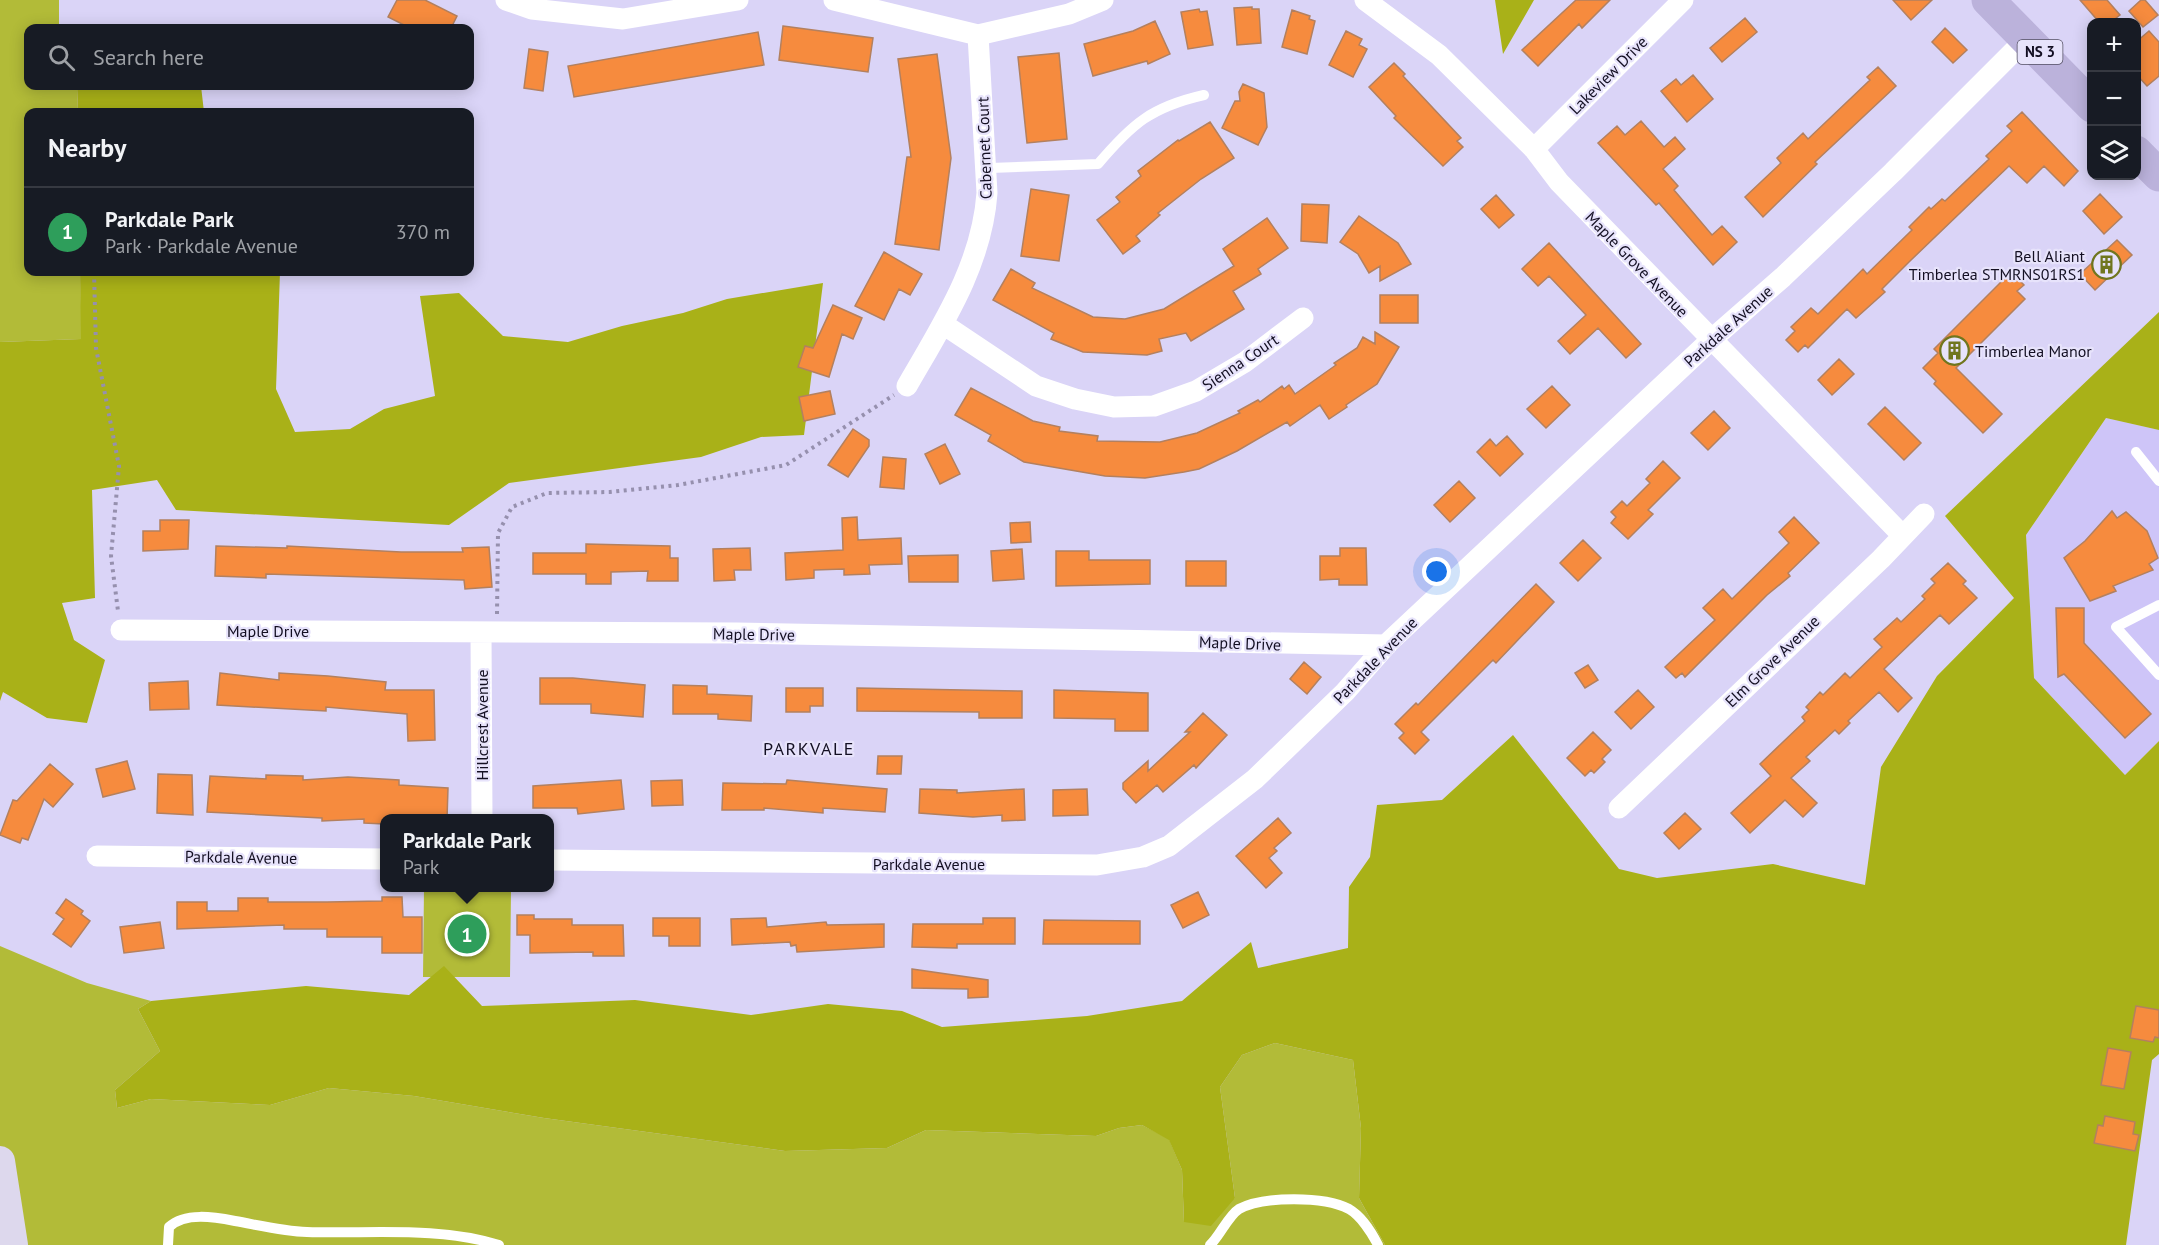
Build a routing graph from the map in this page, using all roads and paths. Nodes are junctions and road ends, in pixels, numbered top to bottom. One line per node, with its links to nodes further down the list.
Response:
1 (506, 0): 2 (street)
2 (738, 0)
3 (1103, 0): 8 (street)
4 (1365, 0): 12 (street, Maple Grove Avenue)
5 (1683, 0): 12 (street, Lakeview Drive)
6 (1988, 0): 9 (main road, NS 3)
7 (842, 1): 8 (street)
8 (978, 36): 14 (street, Cabernet Court)
9 (2026, 39): 11 (main road, NS 3); 19 (street, Parkdale Avenue)
10 (1204, 95): 14 (lane)
11 (2087, 101)
12 (1534, 149): 19 (street, Maple Grove Avenue)
13 (2141, 157): 15 (main road)
14 (985, 163): 18 (street, Cabernet Court)
15 (2159, 175)
16 (94, 276): 26 (path)
17 (1303, 318): 18 (street, Sienna Court)
18 (943, 324): 20 (street, Cabernet Court)
19 (1711, 340): 24 (street, Maple Grove Avenue); 28 (street, Parkdale Avenue)
20 (907, 386): 27 (path)
21 (2136, 452): 22 (lane)
22 (2159, 481)
23 (1924, 514): 24 (street, Elm Grove Avenue)
24 (1903, 536): 30 (street, Elm Grove Avenue)
25 (2159, 605): 29 (lane)
26 (121, 630): 27 (street, Maple Drive)
27 (489, 632): 28 (street, Maple Drive); 31 (street, Hillcrest Avenue)
28 (1388, 645): 34 (street, Parkdale Avenue)
29 (2159, 675)
30 (1619, 808)
31 (482, 814)
32 (97, 856): 33 (street, Parkdale Avenue)
33 (380, 859)
34 (554, 860)
35 (0, 1161): 36 (main road)
36 (13, 1245)
37 (168, 1245): 38 (lane)
38 (499, 1245)
39 (1210, 1245): 40 (lane)
40 (1378, 1245)

